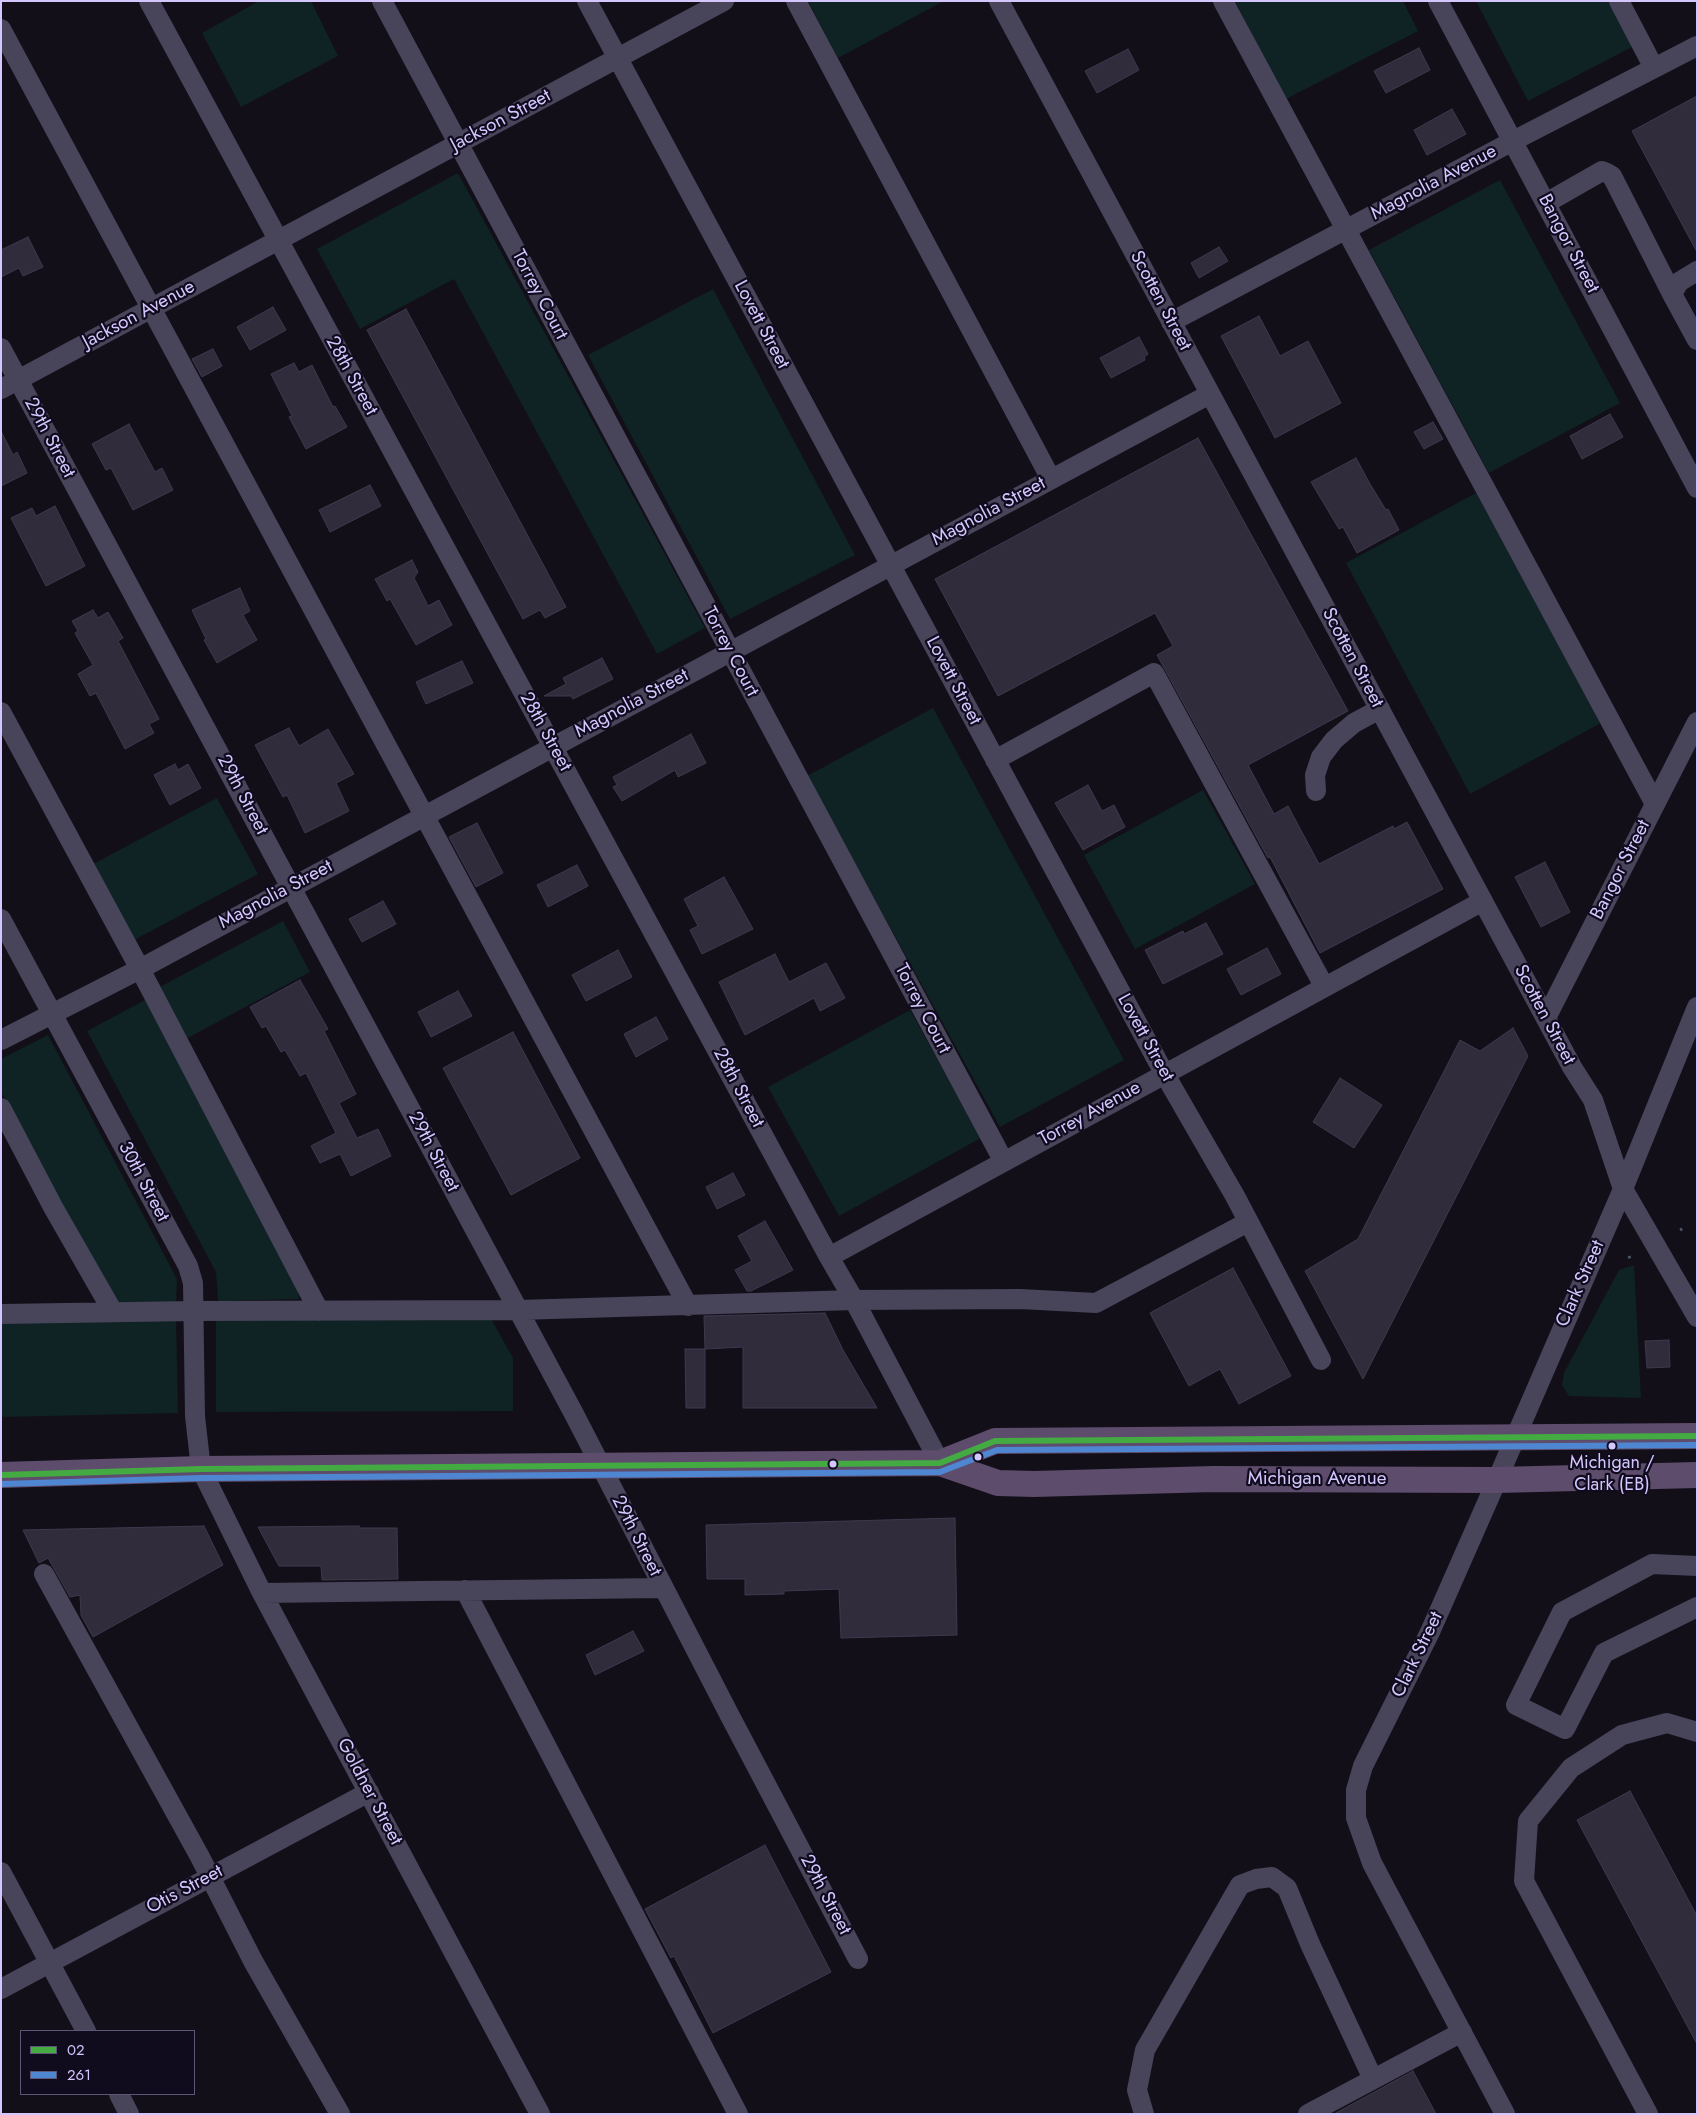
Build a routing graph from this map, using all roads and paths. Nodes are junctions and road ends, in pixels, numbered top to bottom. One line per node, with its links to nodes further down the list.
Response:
1 (149, 1): 18 (street, 28th Street)
2 (382, 1): 15 (street, Torrey Court)
3 (587, 1): 12 (street, Lovett Street)
4 (724, 1): 12 (street, Jackson Street)
5 (796, 1): 27 (street)
6 (999, 1): 22 (street, Scotten Street)
7 (1223, 1): 17 (street)
8 (1438, 1): 14 (street, Bangor Street)
9 (1619, 1): 13 (street)
10 (1, 29): 21 (street)
11 (1697, 46): 13 (street, Magnolia Avenue)
12 (618, 58): 15 (street, Jackson Street); 29 (street, Lovett Street)
13 (1654, 68): 14 (street, Magnolia Avenue)
14 (1513, 141): 16 (street, Bangor Street); 17 (street, Magnolia Avenue)
15 (458, 144): 18 (street, Jackson Street); 30 (street, Torrey Court)
16 (1546, 203): 20 (street); 28 (street, Bangor Street)
17 (1347, 229): 22 (street, Magnolia Avenue); 37 (street)
18 (278, 241): 21 (street, Jackson Avenue); 34 (street, 28th Street)
19 (1697, 271): 20 (street)
20 (1672, 294): 23 (street)
21 (151, 309): 25 (street, Jackson Avenue); 38 (street)
22 (1171, 322): 26 (street, Scotten Street)
23 (1697, 340)
24 (1, 348): 25 (street, 29th Street)
25 (10, 385): 39 (street, 29th Street)
26 (1210, 394): 27 (street, Magnolia Street); 31 (street, Scotten Street)
27 (1051, 479): 29 (street, Magnolia Street)
28 (1697, 488)
29 (890, 565): 30 (street, Magnolia Street); 35 (street, Lovett Street)
30 (730, 652): 34 (street, Magnolia Street); 50 (street, Torrey Court)
31 (1380, 709): 36 (street); 40 (street, Scotten Street)
32 (1, 712): 42 (street)
33 (1697, 722): 37 (street, Bangor Street)
34 (553, 746): 38 (street, Magnolia Street); 53 (street, 28th Street)
35 (995, 760): 43 (street); 48 (street, Lovett Street)
36 (1316, 791)
37 (1655, 804): 46 (street, Bangor Street)
38 (425, 815): 39 (street, Magnolia Street); 55 (street)
39 (291, 887): 42 (street, Magnolia Street); 57 (street, 29th Street)
40 (1483, 901): 43 (street, Torrey Avenue); 46 (street, Scotten Street)
41 (1, 919): 45 (street, 30th Street)
42 (140, 969): 45 (street, Magnolia Street); 56 (street)
43 (1324, 986): 48 (street, Torrey Avenue)
44 (1697, 1007): 51 (street, Clark Street)
45 (52, 1014): 47 (street, Magnolia Street); 58 (street, 30th Street)
46 (1546, 1018): 51 (street, Scotten Street)
47 (1, 1040)
48 (1164, 1073): 50 (street, Torrey Avenue); 52 (street, Lovett Street)
49 (1, 1108): 59 (street)
50 (1003, 1160): 53 (street, Torrey Avenue)
51 (1623, 1189): 61 (street, Scotten Street); 64 (street, Clark Street)
52 (1248, 1222): 54 (street); 62 (street, Lovett Street)
53 (829, 1257): 54 (street, 28th Street)
54 (854, 1300): 55 (street); 65 (street, 28th Street)
55 (688, 1306): 57 (street)
56 (319, 1310): 57 (street); 58 (street)
57 (518, 1310): 66 (street, 29th Street)
58 (193, 1311): 59 (street); 67 (street, 30th Street)
59 (113, 1312): 60 (street)
60 (1, 1314)
61 (1697, 1318)
62 (1321, 1360)
63 (1697, 1436): 64 (main road, Michigan Avenue)
64 (1514, 1438): 65 (main road, Michigan Avenue); 70 (street, Clark Street)
65 (940, 1463): 66 (main road, Michigan Avenue); 70 (main road, Michigan Avenue)
66 (600, 1467): 67 (main road, Michigan Avenue); 73 (street, 29th Street)
67 (201, 1469): 68 (main road, Michigan Avenue); 75 (street, Goldner Street)
68 (1, 1475)
69 (1697, 1475): 70 (main road, Michigan Avenue)
70 (1497, 1480): 85 (street, Clark Street)
71 (1697, 1566): 76 (street)
72 (44, 1574): 80 (street)
73 (663, 1588): 74 (street); 81 (street, 29th Street)
74 (465, 1590): 75 (street); 91 (street)
75 (262, 1593): 78 (street, Goldner Street)
76 (1697, 1607)
77 (1697, 1732): 95 (street)
78 (369, 1792): 80 (street, Otis Street); 90 (street, Goldner Street)
79 (1, 1872): 82 (street)
80 (210, 1877): 82 (street, Otis Street); 89 (street)
81 (858, 1959)
82 (49, 1962): 83 (street, Otis Street); 84 (street)
83 (1, 1989)
84 (85, 2030)
85 (1462, 2032): 86 (street); 94 (street, Clark Street)
86 (1373, 2079): 92 (street); 93 (street)
87 (120, 2095): 88 (street)
88 (129, 2114)
89 (340, 2114)
90 (540, 2114)
91 (738, 2114)
92 (1144, 2114)
93 (1308, 2114)
94 (1505, 2114)
95 (1648, 2114)

